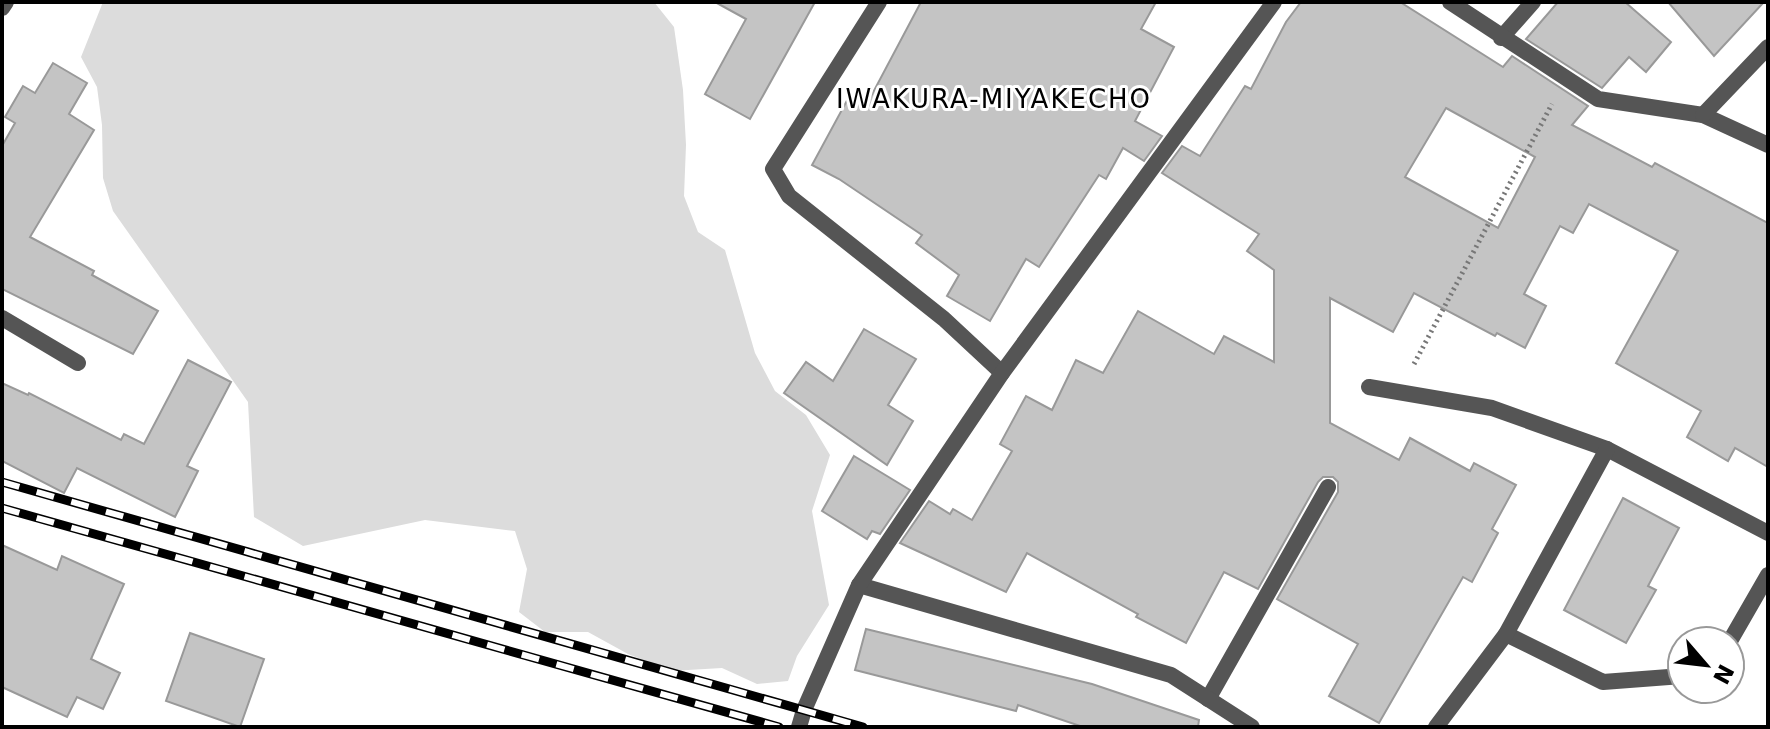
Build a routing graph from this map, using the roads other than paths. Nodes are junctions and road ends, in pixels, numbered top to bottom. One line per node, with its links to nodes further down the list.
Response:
1 (6, 2): 6 (street)
2 (879, 2): 13 (street)
3 (1274, 2): 13 (street)
4 (1450, 2): 7 (street)
5 (1533, 2): 7 (street)
6 (2, 8)
7 (1501, 38): 9 (street)
8 (1768, 47): 9 (street)
9 (1703, 115): 10 (street)
10 (1768, 145)
11 (2, 318): 12 (street)
12 (78, 363)
13 (1002, 373): 19 (street)
14 (1369, 387): 15 (street)
15 (1607, 449): 17 (street); 21 (street)
16 (1328, 487): 23 (street)
17 (1768, 533)
18 (1768, 575): 20 (street)
19 (859, 585): 23 (street); 24 (street)
20 (1739, 625)
21 (1506, 634): 22 (street); 26 (street)
22 (1666, 677)
23 (1208, 699): 25 (street)
24 (799, 727)
25 (1252, 727)
26 (1436, 727)

